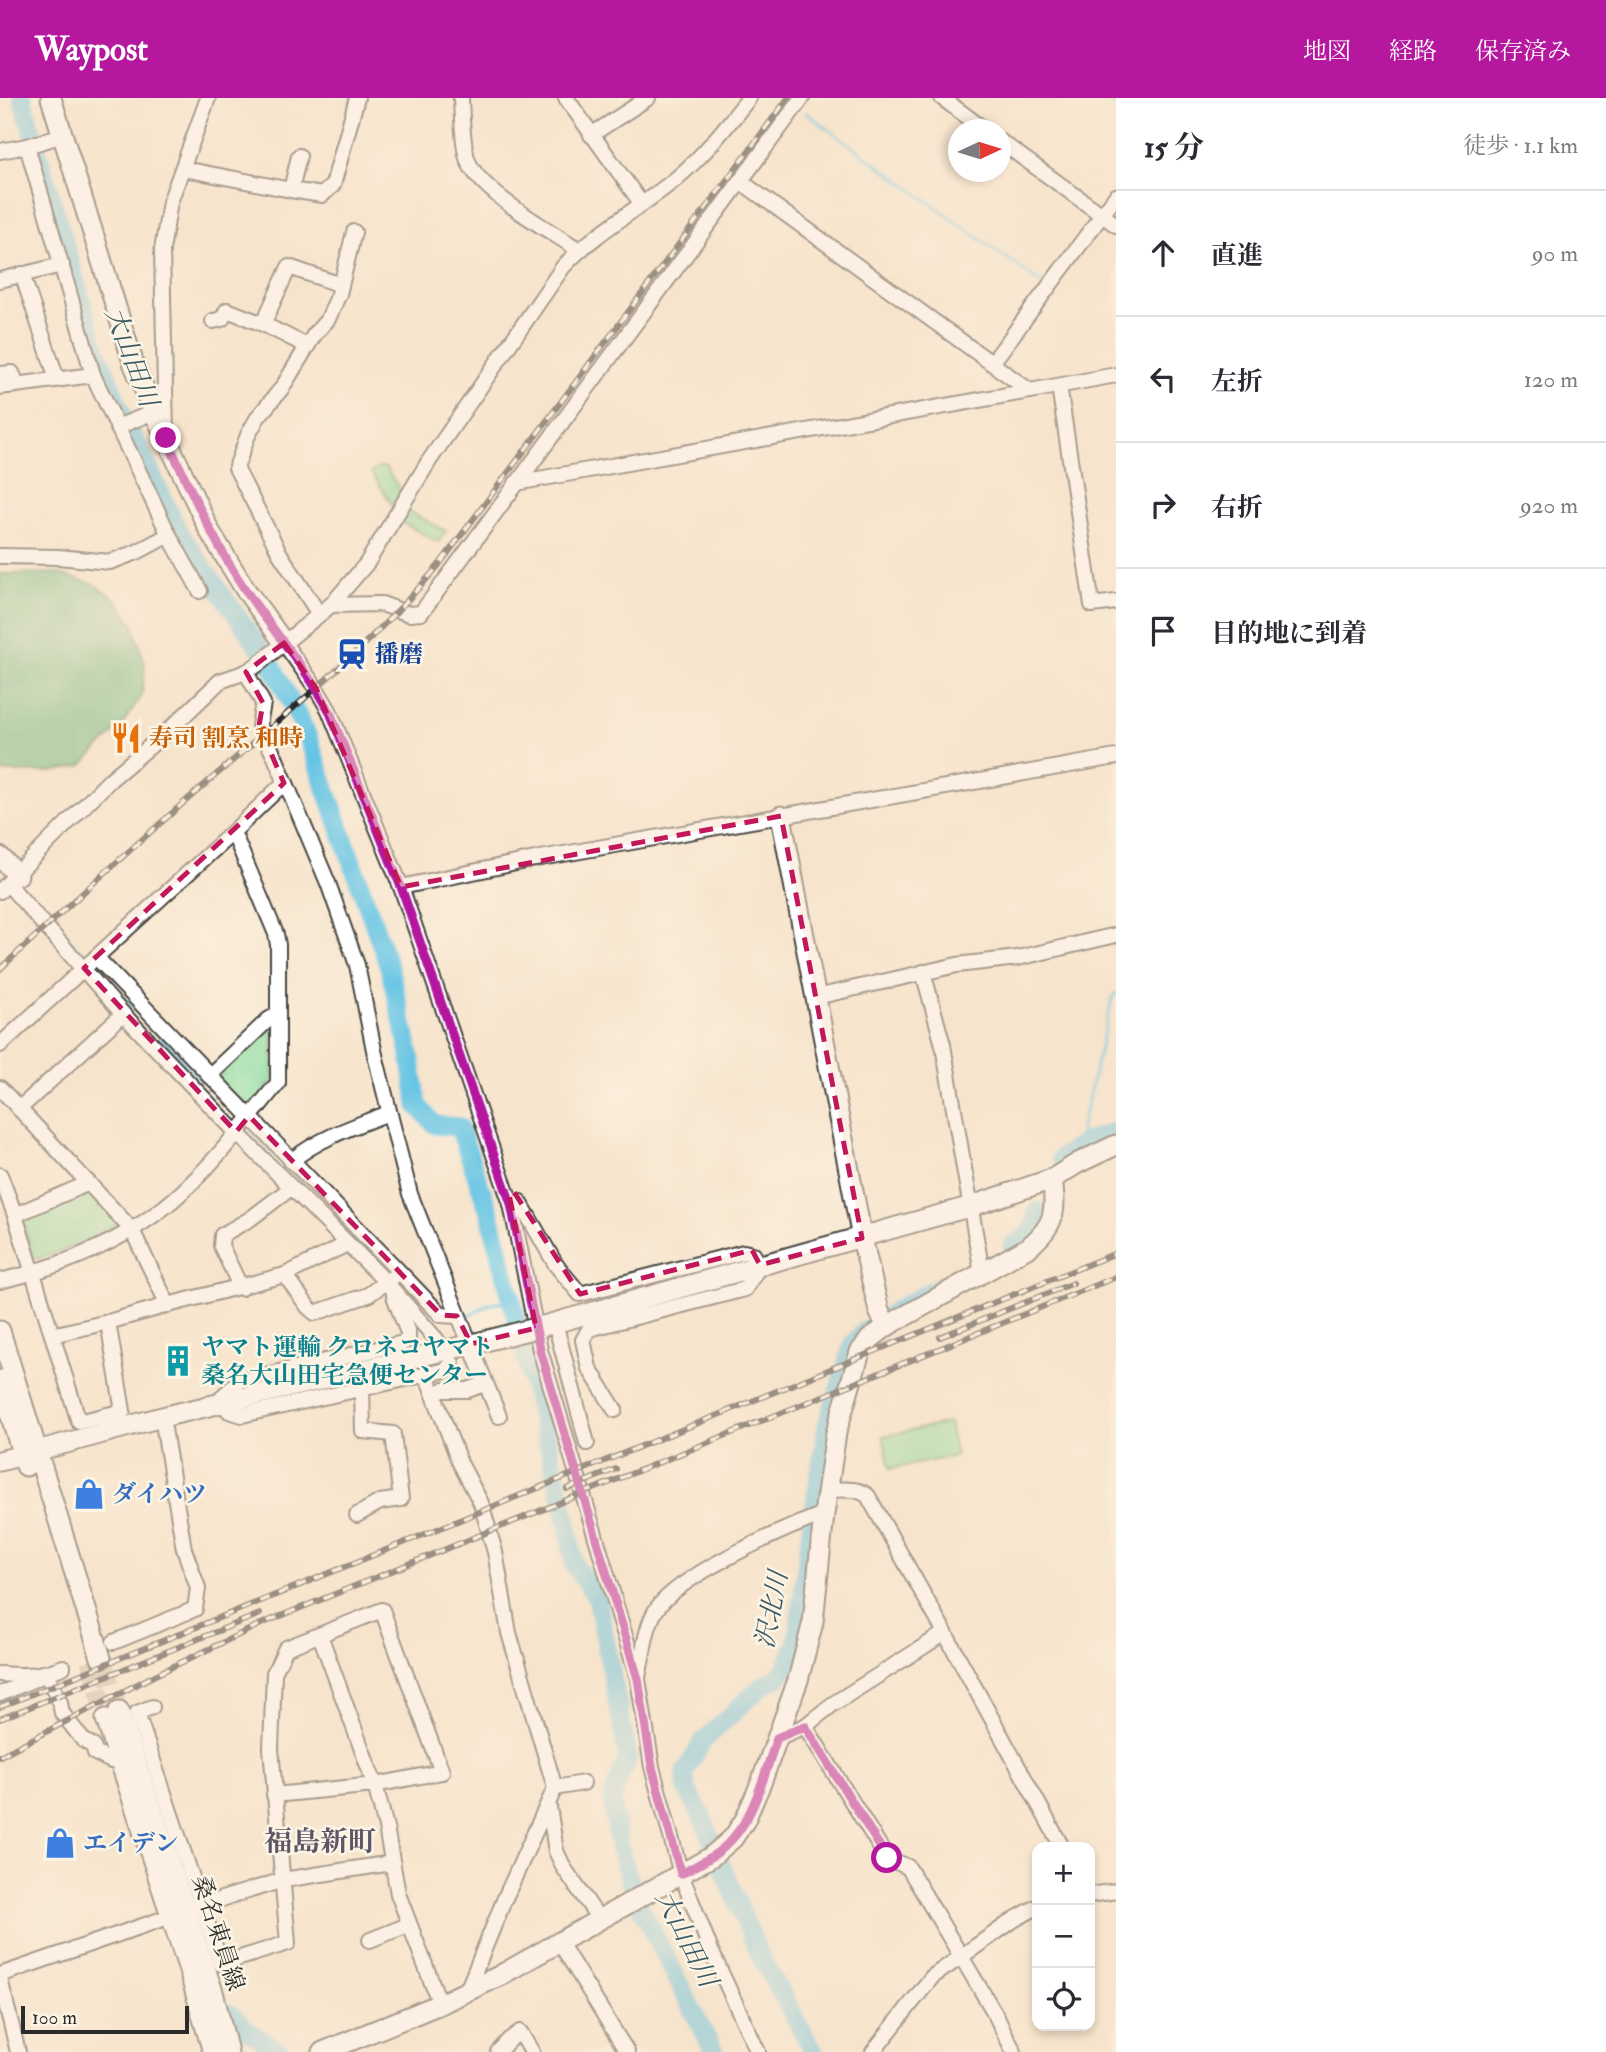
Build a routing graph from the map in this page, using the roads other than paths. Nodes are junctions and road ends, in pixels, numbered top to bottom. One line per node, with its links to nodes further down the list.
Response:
1 (51, 98): 12 (street)
2 (208, 98): 17 (street)
3 (357, 98): 19 (street)
4 (461, 98): 25 (street)
5 (566, 98): 11 (street)
6 (648, 98): 11 (street)
7 (749, 98): 21 (street)
8 (802, 98): 18 (street)
9 (942, 98): 10 (street)
10 (970, 119)
11 (591, 135): 21 (street)
12 (60, 136): 13 (street); 42 (street)
13 (29, 145): 15 (street); 26 (street)
14 (1011, 149): 22 (street)
15 (0, 151)
16 (299, 156): 19 (street)
17 (184, 169): 19 (street); 44 (street)
18 (740, 181): 33 (street); 45 (street)
19 (290, 190)
20 (1116, 196): 22 (street)
21 (641, 203): 25 (street)
22 (1102, 215): 23 (street); 33 (street)
23 (1116, 225)
24 (354, 232): 29 (street)
25 (579, 250): 50 (street)
26 (62, 265): 27 (street); 35 (street)
27 (22, 274): 28 (street); 37 (street)
28 (0, 280)
29 (341, 285): 31 (street); 32 (street)
30 (213, 321): 31 (street)
31 (263, 324): 32 (street)
32 (307, 346): 50 (street)
33 (992, 363): 41 (street)
34 (0, 374): 38 (street)
35 (93, 375): 37 (street); 43 (street)
36 (1116, 375): 39 (street)
37 (57, 379): 38 (street)
38 (17, 384): 40 (street)
39 (1059, 386): 41 (street); 49 (street)
40 (0, 387)
41 (1030, 391): 45 (street)
42 (150, 413): 43 (street); 44 (street)
43 (119, 426): 46 (street)
44 (166, 438): 51 (street)
45 (516, 483): 50 (street)
46 (169, 535): 47 (street); 48 (street)
47 (0, 556)
48 (200, 592)
49 (1116, 602)
50 (325, 610): 51 (street)
51 (282, 645): 52 (street); 59 (street)
52 (252, 669): 54 (street); 58 (street)
53 (1116, 757): 55 (street)
54 (284, 782): 56 (street); 70 (street)
55 (781, 816): 59 (street); 63 (street)
56 (233, 832): 61 (street); 65 (street)
57 (0, 857): 58 (street)
58 (9, 883): 61 (street)
59 (401, 887): 78 (street)
60 (1116, 934): 62 (street)
61 (90, 962): 64 (street); 66 (street); 67 (street)
62 (923, 972): 63 (street); 79 (street)
63 (816, 997): 82 (street)
64 (123, 1014): 69 (street); 71 (street)
65 (278, 1014): 67 (street); 71 (street)
66 (0, 1045)
67 (209, 1076): 71 (street)
68 (0, 1088): 69 (street)
69 (19, 1109): 76 (street)
70 (388, 1113): 73 (street); 93 (street)
71 (243, 1124): 73 (street); 77 (street); 81 (street)
72 (1116, 1145): 75 (street)
73 (291, 1161): 86 (street)
74 (0, 1175): 80 (street)
75 (1052, 1179): 79 (street); 85 (street)
76 (89, 1183): 80 (street); 81 (street)
77 (291, 1188): 83 (street); 91 (street)
78 (511, 1204): 84 (street); 124 (street)
79 (972, 1206): 82 (street); 85 (street)
80 (15, 1215): 87 (street)
81 (132, 1230): 87 (street); 92 (street)
82 (862, 1238): 84 (street); 94 (street)
83 (347, 1244): 88 (street); 90 (street)
84 (760, 1265): 96 (street); 108 (street)
85 (981, 1266): 94 (street)
86 (398, 1270): 90 (street); 93 (street)
87 (32, 1271): 89 (street); 98 (street)
88 (285, 1275): 90 (street); 91 (street)
89 (0, 1280)
90 (389, 1286): 99 (street); 107 (street)
91 (241, 1288): 92 (street)
92 (168, 1305): 95 (street)
93 (457, 1316): 100 (street)
94 (884, 1320): 114 (street)
95 (108, 1322): 98 (street); 98 (street)
96 (547, 1325): 100 (street, bridge); 111 (street)
97 (0, 1331): 112 (street)
98 (52, 1335)
99 (437, 1340)
100 (474, 1344): 104 (street); 107 (street)
101 (452, 1363): 102 (street)
102 (426, 1374): 105 (street); 106 (street)
103 (0, 1380): 112 (street)
104 (485, 1384): 106 (street); 109 (street)
105 (362, 1388): 107 (street); 115 (street)
106 (435, 1394): 133 (street)
107 (222, 1402): 110 (street)
108 (615, 1410)
109 (499, 1416)
110 (162, 1417): 112 (street); 119 (street)
111 (587, 1443)
112 (29, 1453): 113 (street); 120 (street)
113 (0, 1461)
114 (828, 1490): 116 (street); 117 (street)
115 (357, 1515)
116 (815, 1518): 124 (street); 129 (street)
117 (945, 1633): 128 (street); 136 (street)
118 (320, 1635): 132 (street); 132 (street); 134 (street)
119 (114, 1642)
120 (96, 1660)
121 (63, 1667): 123 (street)
122 (0, 1674): 123 (street)
123 (46, 1674): 125 (street); 130 (street)
124 (638, 1679): 138 (street)
125 (0, 1694)
126 (152, 1707): 143 (street)
127 (112, 1715): 143 (street, 桑名東員線)
128 (805, 1726): 129 (street); 148 (street)
129 (777, 1738): 138 (street)
130 (111, 1762)
131 (583, 1783): 133 (street)
132 (375, 1785): 134 (street); 137 (street)
133 (555, 1788): 135 (street)
134 (274, 1795): 139 (street)
135 (549, 1805): 144 (street); 150 (street)
136 (1059, 1842)
137 (393, 1863): 139 (street); 145 (street)
138 (681, 1874): 144 (street); 159 (street)
139 (283, 1880): 143 (street); 143 (street)
140 (1116, 1891): 141 (street)
141 (1095, 1894)
142 (1032, 1910): 148 (street)
143 (186, 1911): 149 (street); 153 (street, 桑名東員線); 154 (street, 桑名東員線)
144 (600, 1919): 147 (street)
145 (408, 1925): 146 (street); 151 (street)
146 (370, 1940)
147 (560, 1943): 150 (street); 158 (street)
148 (961, 1955): 160 (street); 161 (street)
149 (0, 1977): 152 (street)
150 (467, 1991): 151 (street)
151 (440, 2004): 155 (street)
152 (18, 2052)
153 (213, 2052)
154 (228, 2052)
155 (323, 2052)
156 (498, 2052): 157 (street)
157 (533, 2052)
158 (627, 2052)
159 (758, 2052)
160 (873, 2052)
161 (1014, 2052)

